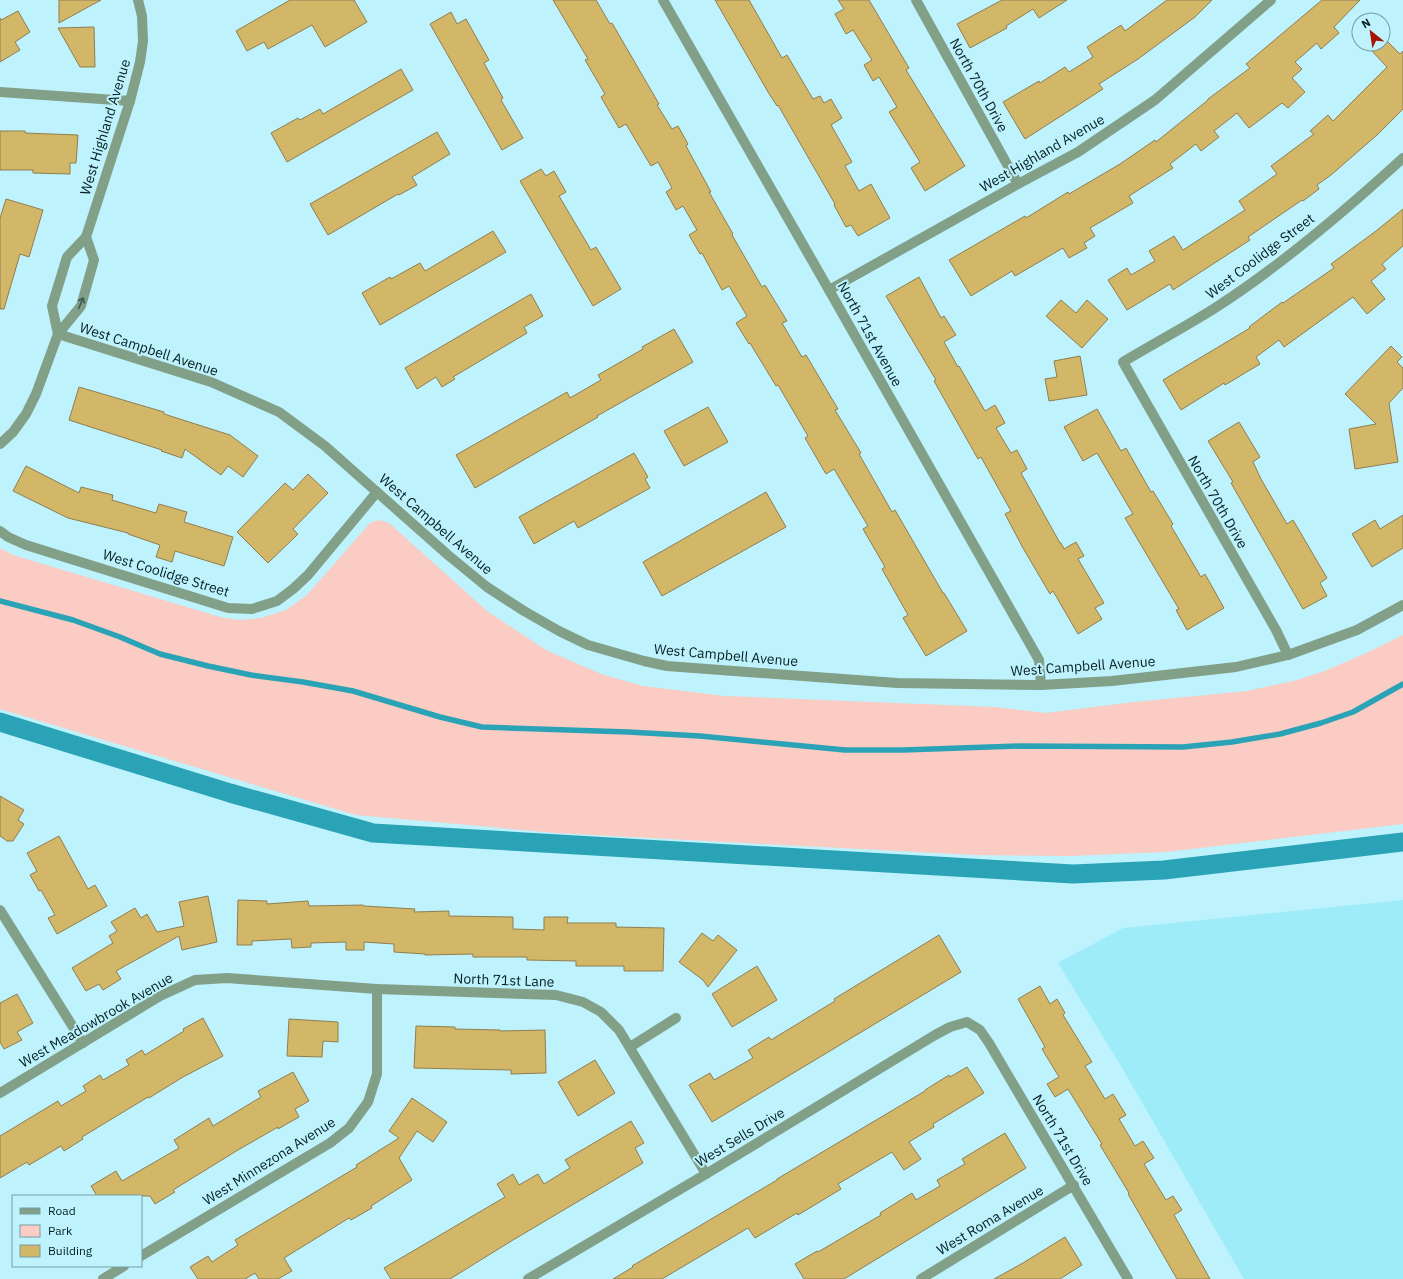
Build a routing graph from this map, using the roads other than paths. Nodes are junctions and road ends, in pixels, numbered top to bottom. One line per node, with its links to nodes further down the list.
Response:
1 (138, 0): 6 (street, West Highland Avenue)
2 (663, 0): 10 (street, North 71st Avenue)
3 (1271, 0): 8 (street, West Highland Avenue)
4 (920, 1): 8 (street, North 70th Drive)
5 (0, 92): 6 (street)
6 (130, 101): 9 (street, West Highland Avenue)
7 (1403, 158): 12 (street, West Coolidge Street)
8 (1018, 184): 10 (street, West Highland Avenue)
9 (86, 237): 11 (street, West Highland Avenue); 11 (street, one-way to 9)
10 (829, 290): 18 (street, North 71st Avenue)
11 (58, 334): 13 (street); 14 (street, West Campbell Avenue)
12 (1123, 362): 17 (street, North 70th Drive)
13 (0, 444)
14 (377, 492): 15 (street, West Coolidge Street); 18 (street, West Campbell Avenue)
15 (0, 531)
16 (1403, 605): 17 (street, West Campbell Avenue)
17 (1288, 655): 18 (street, West Campbell Avenue)
18 (1041, 685)
19 (0, 910): 23 (street)
20 (376, 989): 23 (street, West Meadowbrook Avenue); 24 (street, North 71st Lane); 28 (street, West Minnezona Avenue)
21 (676, 1018): 24 (street)
22 (967, 1022): 26 (street, West Sells Drive); 27 (street, North 71st Drive)
23 (83, 1043): 25 (street, West Meadowbrook Avenue)
24 (630, 1047): 26 (street, North 71st Lane)
25 (0, 1093)
26 (706, 1174): 31 (street, West Sells Drive)
27 (1074, 1186): 32 (street, West Roma Avenue); 33 (street, North 71st Drive)
28 (142, 1255)
29 (122, 1267): 30 (street)
30 (103, 1279)
31 (528, 1279)
32 (921, 1279)
33 (1128, 1279)

